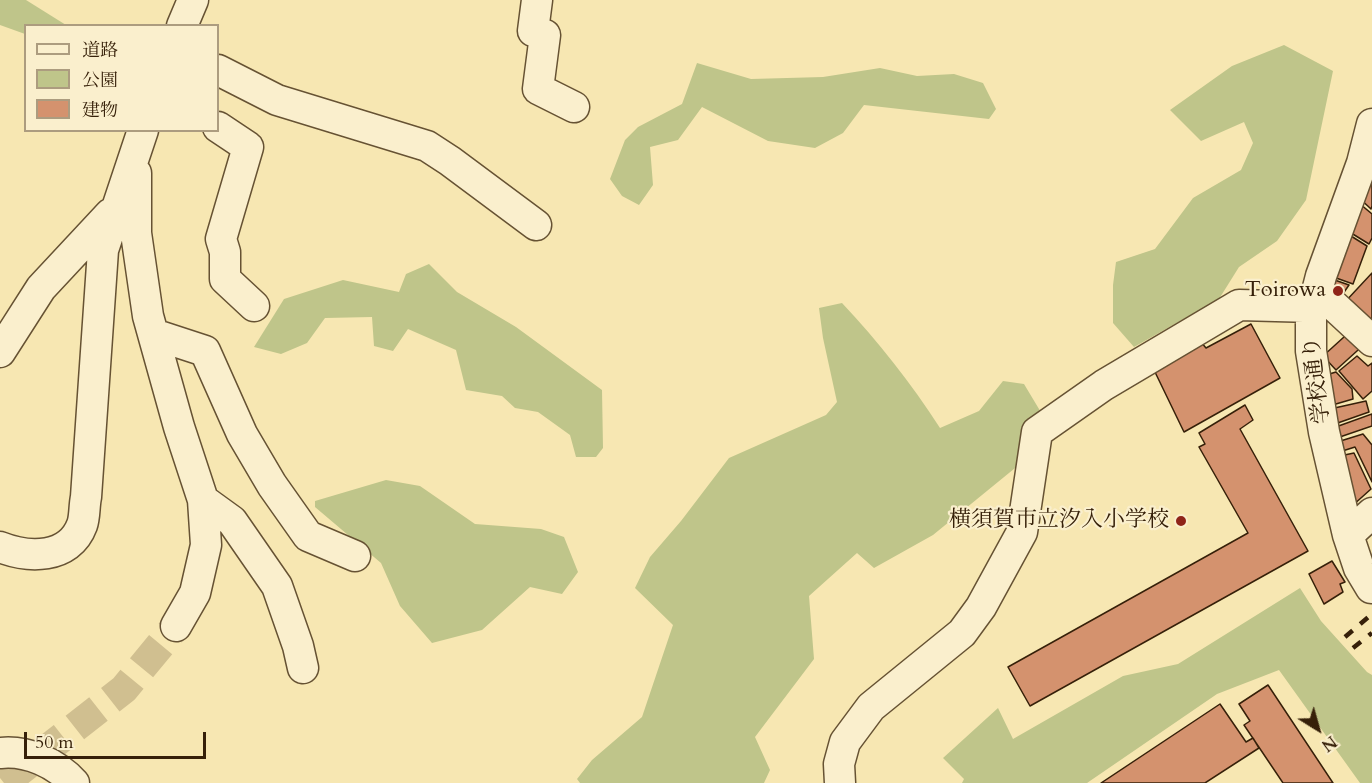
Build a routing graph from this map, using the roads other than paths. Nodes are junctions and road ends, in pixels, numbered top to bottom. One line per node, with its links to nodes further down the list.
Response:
1 (193, 0): 3 (street)
2 (537, 0): 5 (street)
3 (183, 24)
4 (219, 71): 10 (street)
5 (574, 107)
6 (219, 128): 12 (street)
7 (1372, 128): 11 (street, 学校通り)
8 (139, 141): 9 (street); 13 (street)
9 (116, 207): 15 (street); 19 (street)
10 (536, 225)
11 (1316, 299): 14 (street); 18 (street, 学校通り); 26 (street)
12 (254, 306)
13 (153, 334): 16 (street); 20 (street)
14 (1372, 342)
15 (0, 352)
16 (202, 500): 22 (street); 23 (street)
17 (1372, 513): 18 (street)
18 (1348, 535): 21 (street, 学校通り)
19 (0, 548)
20 (355, 555)
21 (1371, 588)
22 (176, 626)
23 (303, 668)
24 (0, 753): 25 (street)
25 (74, 783)
26 (840, 783)

